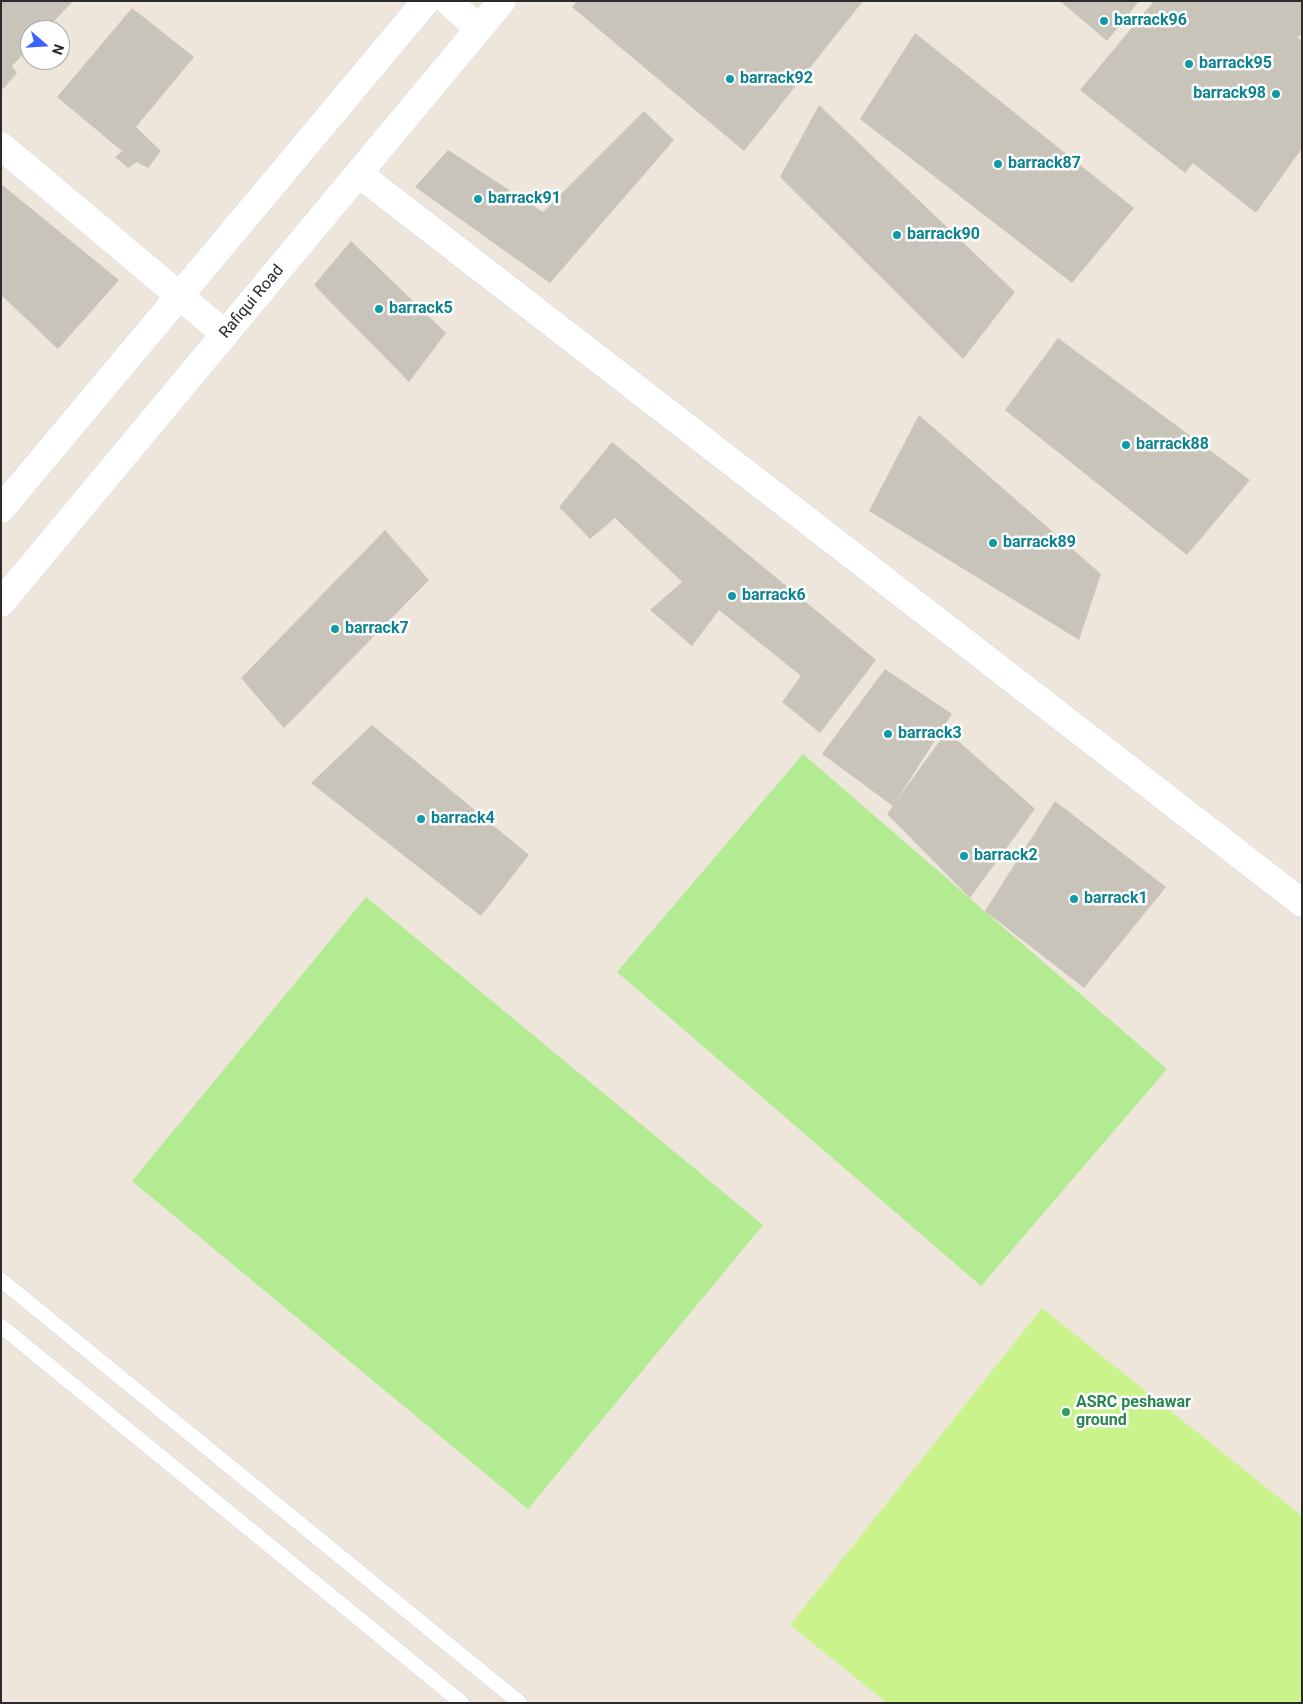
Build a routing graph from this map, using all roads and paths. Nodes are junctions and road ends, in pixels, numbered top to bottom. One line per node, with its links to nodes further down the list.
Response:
1 (426, 1): 7 (street)
2 (448, 1): 4 (street)
3 (502, 1): 4 (street, Rafiqui Road)
4 (479, 29): 6 (street, Rafiqui Road)
5 (1, 146): 7 (street)
6 (359, 174): 8 (street, Rafiqui Road); 11 (street)
7 (179, 296): 8 (street); 9 (street)
8 (225, 334): 10 (street, Rafiqui Road)
9 (1, 510)
10 (1, 603)
11 (1302, 903)
12 (1, 1280): 15 (lane)
13 (1, 1326): 14 (lane)
14 (462, 1703)
15 (520, 1703)

